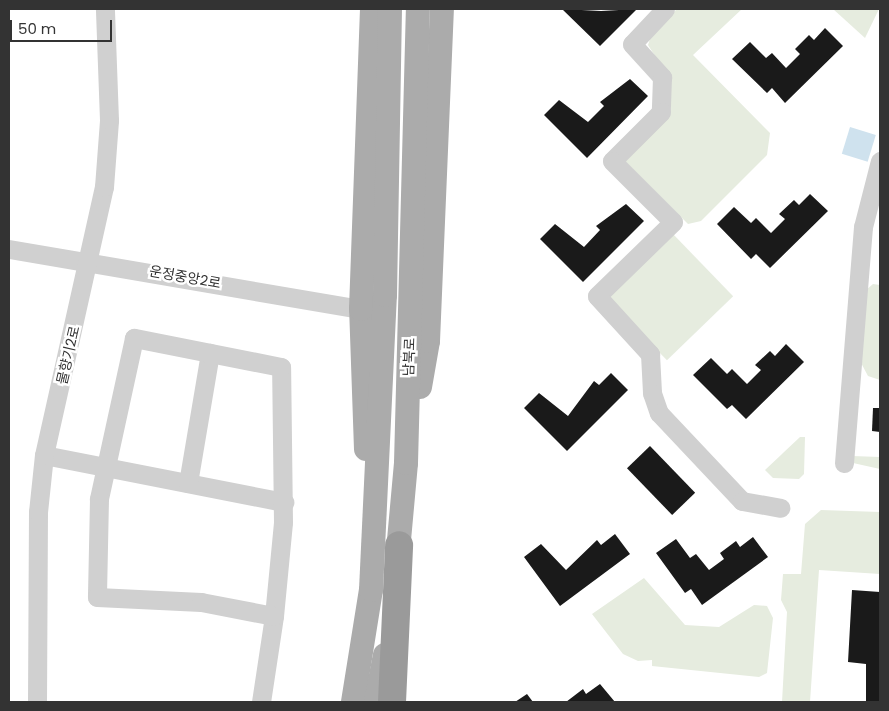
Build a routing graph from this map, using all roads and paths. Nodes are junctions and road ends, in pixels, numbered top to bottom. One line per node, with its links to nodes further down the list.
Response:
1 (105, 9): 9 (street, 물향기2로)
2 (372, 9): 10 (main road)
3 (390, 9): 19 (main road, 남북로)
4 (418, 9): 13 (main road, 남북로)
5 (442, 9): 13 (main road)
6 (665, 9): 18 (street)
7 (880, 161): 14 (street)
8 (9, 249): 9 (street, 운정중앙2로)
9 (90, 260): 10 (street, 운정중앙2로); 12 (street, 물향기2로)
10 (361, 309): 19 (main road)
11 (210, 353): 15 (street); 16 (street); 17 (street)
12 (44, 455): 15 (street); 23 (street, 물향기2로)
13 (406, 463): 20 (main road, 남북로)
14 (844, 463)
15 (105, 466): 16 (street); 21 (street)
16 (188, 483): 17 (street)
17 (284, 502): 21 (street)
18 (780, 508)
19 (374, 523): 25 (main road, 남북로)
20 (398, 545): 22 (highway); 26 (main road, 남북로)
21 (274, 616): 24 (street)
22 (396, 668): 27 (highway); 28 (main road)
23 (37, 702)
24 (261, 702)
25 (352, 702)
26 (376, 702)
27 (392, 702)
28 (396, 702)

